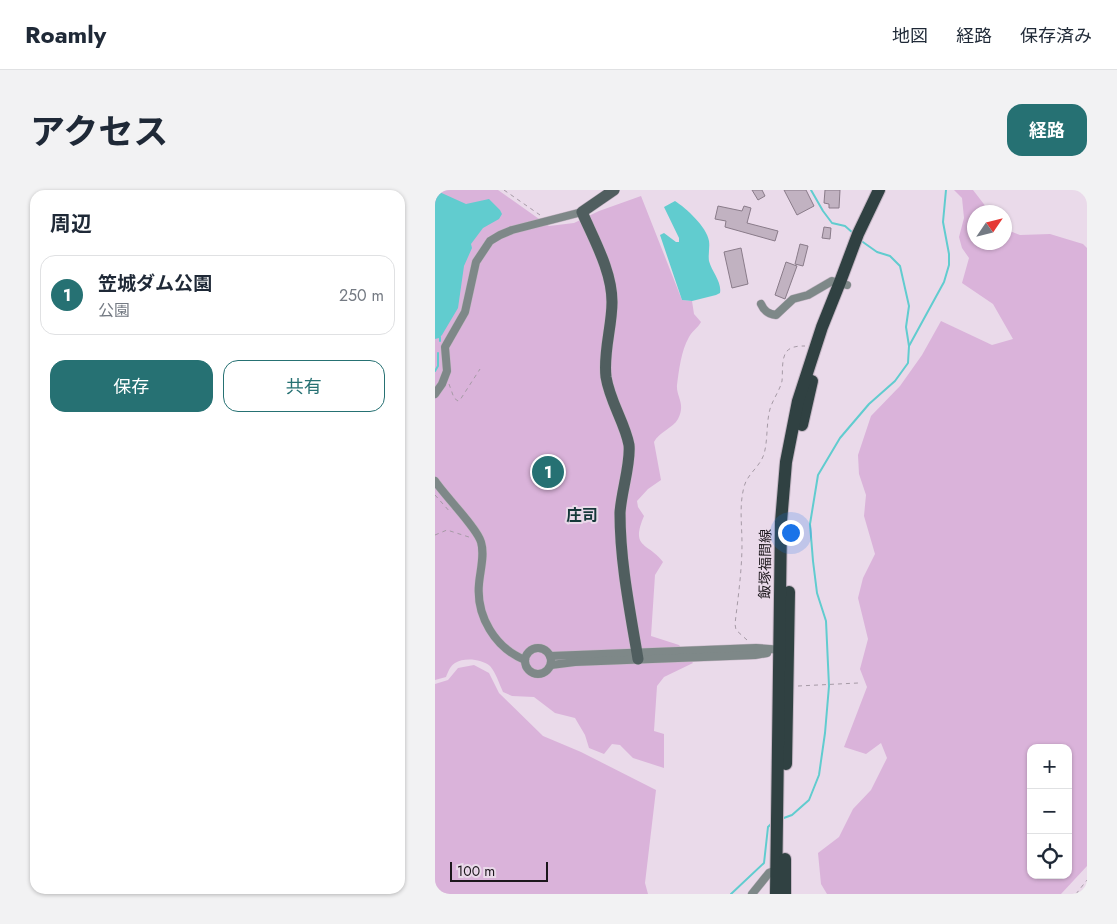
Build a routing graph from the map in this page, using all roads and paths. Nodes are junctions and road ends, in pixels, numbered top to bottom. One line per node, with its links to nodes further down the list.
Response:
1 (504, 190): 6 (path)
2 (614, 190): 5 (street)
3 (879, 190): 7 (main road, 飯塚福間線)
4 (887, 190): 7 (main road, 飯塚福間線)
5 (582, 212): 6 (street); 20 (street)
6 (549, 220): 12 (street)
7 (863, 232): 8 (main road, 飯塚福間線)
8 (843, 283): 9 (street); 10 (main road, 飯塚福間線); 18 (main road, 飯塚福間線)
9 (761, 304)
10 (816, 346): 17 (path); 18 (main road, 飯塚福間線)
11 (481, 369): 12 (path)
12 (446, 374): 13 (street)
13 (435, 394)
14 (435, 481): 16 (street)
15 (435, 535): 16 (path)
16 (481, 542): 21 (street)
17 (756, 648): 18 (street); 20 (street)
18 (783, 650): 20 (street); 24 (main road, 飯塚福間線); 25 (main road, 飯塚福間線)
19 (550, 656): 20 (street); 21 (street); 22 (street)
20 (638, 656): 22 (street)
21 (525, 660): 22 (street)
22 (551, 665)
23 (858, 683): 24 (path)
24 (787, 686): 29 (main road, 飯塚福間線)
25 (776, 870): 27 (street); 28 (main road, 飯塚福間線)
26 (1087, 880): 30 (path)
27 (752, 894)
28 (776, 894)
29 (785, 894)
30 (1076, 894)

